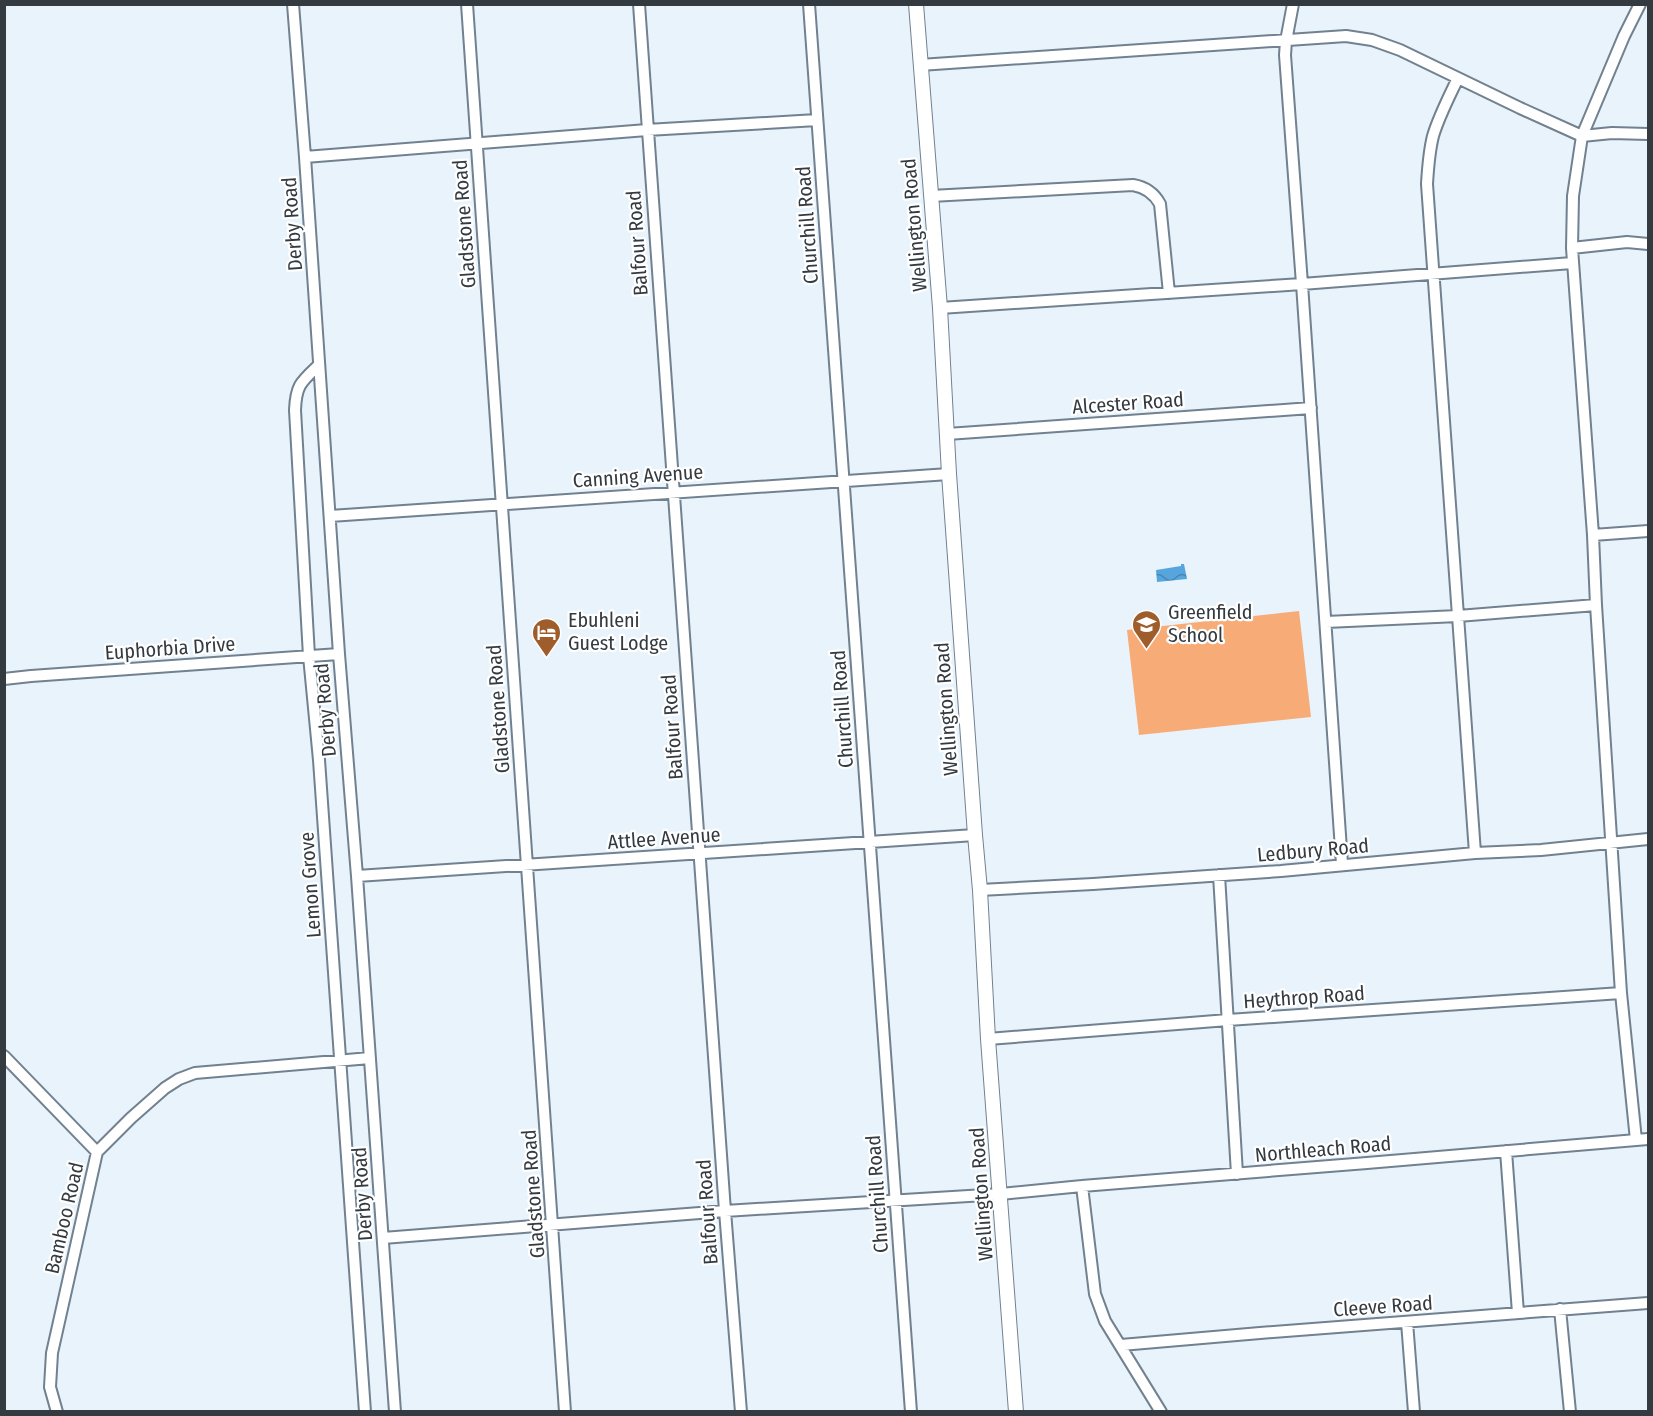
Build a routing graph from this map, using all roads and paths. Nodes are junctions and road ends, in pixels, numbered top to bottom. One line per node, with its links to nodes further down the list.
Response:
1 (293, 4): 16 (street, Derby Road)
2 (467, 4): 15 (street, Gladstone Road)
3 (639, 4): 12 (street, Balfour Road)
4 (809, 4): 11 (street, Churchill Road)
5 (916, 4): 9 (main road, Wellington Road)
6 (1293, 4): 8 (street)
7 (1640, 4): 14 (street)
8 (1286, 41): 9 (street); 10 (street); 22 (street)
9 (920, 65): 17 (main road, Wellington Road)
10 (1458, 78): 14 (street); 21 (street)
11 (817, 120): 12 (street); 29 (street, Churchill Road)
12 (647, 129): 15 (street); 30 (street, Balfour Road)
13 (1648, 134): 14 (street)
14 (1582, 136): 19 (street)
15 (477, 144): 16 (street); 31 (street, Gladstone Road)
16 (305, 157): 25 (street, Derby Road)
17 (931, 196): 23 (street); 24 (main road, Wellington Road)
18 (1648, 244): 19 (street)
19 (1572, 248): 20 (street)
20 (1572, 264): 21 (street); 34 (street)
21 (1433, 274): 22 (street); 36 (street)
22 (1302, 284): 23 (street); 26 (street)
23 (1169, 292): 24 (street)
24 (940, 308): 27 (main road, Wellington Road)
25 (319, 365): 32 (street, Derby Road); 39 (street, Lemon Grove)
26 (1311, 408): 27 (street, Alcester Road); 37 (street)
27 (947, 434): 28 (main road, Wellington Road)
28 (950, 474): 29 (street, Canning Avenue); 41 (main road, Wellington Road)
29 (844, 480): 30 (street, Canning Avenue); 43 (street, Churchill Road)
30 (673, 492): 31 (street, Canning Avenue); 46 (street, Balfour Road)
31 (502, 504): 32 (street, Canning Avenue); 48 (street, Gladstone Road)
32 (330, 516): 38 (street, Derby Road)
33 (1648, 531): 34 (street)
34 (1593, 535): 35 (street)
35 (1596, 605): 36 (street); 44 (street)
36 (1458, 616): 37 (street); 45 (street)
37 (1326, 622): 47 (street)
38 (339, 654): 39 (street, Euphorbia Drive); 50 (street, Derby Road)
39 (309, 656): 40 (street, Euphorbia Drive); 57 (street, Lemon Grove)
40 (4, 679)
41 (975, 835): 43 (street, Attlee Avenue); 51 (main road, Wellington Road)
42 (1648, 839): 44 (street, Ledbury Road)
43 (870, 843): 46 (street, Attlee Avenue); 65 (street, Churchill Road)
44 (1612, 843): 45 (street, Ledbury Road); 52 (street)
45 (1475, 853): 47 (street, Ledbury Road)
46 (699, 855): 48 (street, Attlee Avenue); 66 (street, Balfour Road)
47 (1342, 864): 49 (street, Ledbury Road)
48 (528, 865): 50 (street, Attlee Avenue); 67 (street, Gladstone Road)
49 (1219, 875): 51 (street, Ledbury Road); 53 (street)
50 (357, 876): 56 (street, Derby Road)
51 (980, 890): 54 (main road, Wellington Road)
52 (1621, 993): 53 (street, Heythrop Road); 59 (street)
53 (1228, 1020): 54 (street, Heythrop Road); 62 (street)
54 (988, 1039): 64 (main road, Wellington Road)
55 (4, 1056): 61 (street)
56 (370, 1058): 57 (street, Bamboo Road); 68 (street, Derby Road)
57 (340, 1061): 61 (street, Bamboo Road); 75 (street, Lemon Grove)
58 (1648, 1138): 59 (street, Northleach Road)
59 (1636, 1140): 60 (street, Northleach Road)
60 (1506, 1151): 62 (street, Northleach Road); 71 (street)
61 (97, 1152): 74 (street, Bamboo Road)
62 (1237, 1174): 63 (street, Northleach Road)
63 (1082, 1186): 64 (street, Northleach Road); 73 (street)
64 (1001, 1194): 65 (street, Northleach Road); 80 (main road, Wellington Road)
65 (895, 1201): 66 (street, Northleach Road); 79 (street, Churchill Road)
66 (725, 1211): 67 (street, Northleach Road); 78 (street, Balfour Road)
67 (553, 1225): 68 (street, Northleach Road); 77 (street, Gladstone Road)
68 (383, 1238): 76 (street, Derby Road)
69 (1648, 1303): 70 (street, Cleeve Road)
70 (1560, 1309): 71 (street, Cleeve Road); 83 (street)
71 (1518, 1313): 72 (street, Cleeve Road)
72 (1407, 1322): 73 (street, Cleeve Road); 82 (street)
73 (1121, 1345): 81 (street)
74 (57, 1412)
75 (365, 1412)
76 (395, 1412)
77 (565, 1412)
78 (741, 1412)
79 (911, 1412)
80 (1016, 1412)
81 (1161, 1412)
82 (1414, 1412)
83 (1570, 1412)

